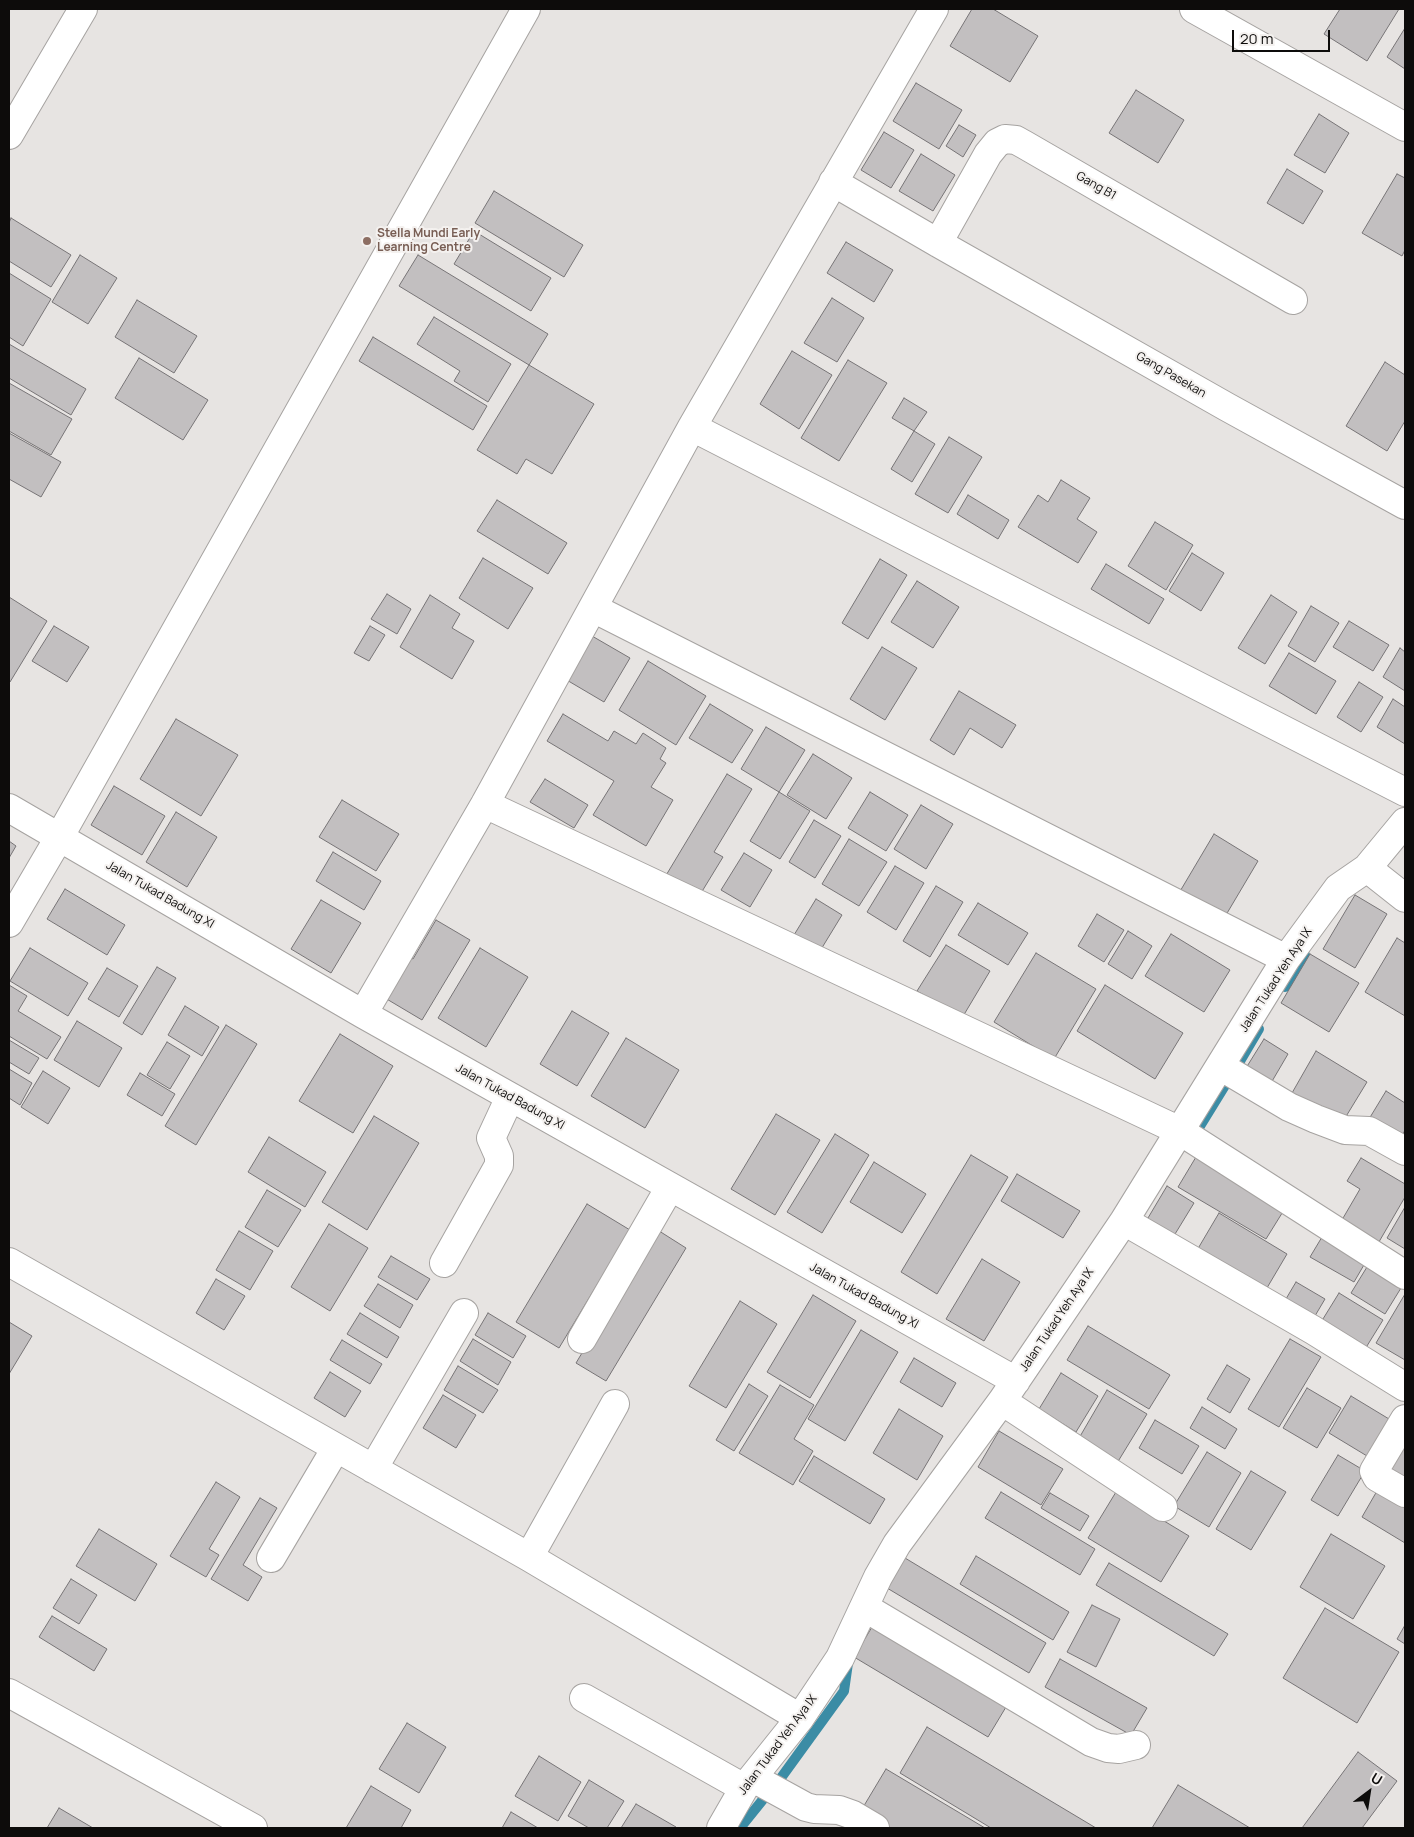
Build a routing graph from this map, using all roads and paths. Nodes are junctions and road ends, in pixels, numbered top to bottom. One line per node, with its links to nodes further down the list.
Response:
1 (83, 9): 6 (street)
2 (526, 9): 17 (street)
3 (934, 9): 7 (street)
4 (1194, 9): 5 (street)
5 (1405, 126)
6 (9, 135)
7 (834, 182): 8 (street, Gang Pasekan); 10 (street)
8 (938, 243): 9 (street, Gang B1); 11 (street, Gang Pasekan)
9 (1293, 300)
10 (692, 427): 12 (street); 13 (street)
11 (1405, 505)
12 (593, 608): 14 (street); 21 (street)
13 (1405, 792)
14 (485, 804): 22 (street); 25 (street)
15 (9, 808): 17 (street, Jalan Tukad Badung XI)
16 (1405, 822): 18 (street, Jalan Tukad Yeh Aya IX)
17 (60, 836): 20 (street); 22 (street, Jalan Tukad Badung XI)
18 (1367, 868): 19 (street); 21 (street, Jalan Tukad Yeh Aya IX)
19 (1405, 898)
20 (9, 923)
21 (1286, 959): 23 (street, Jalan Tukad Yeh Aya IX)
22 (363, 1014): 24 (street, Jalan Tukad Badung XI)
23 (1220, 1066): 25 (street, Jalan Tukad Yeh Aya IX); 26 (street)
24 (510, 1097): 27 (street, Jalan Tukad Badung XI); 30 (street)
25 (1180, 1131): 28 (street, Jalan Tukad Yeh Aya IX); 31 (street)
26 (1405, 1151)
27 (670, 1187): 33 (street); 35 (street, Jalan Tukad Badung XI)
28 (1124, 1221): 34 (street); 35 (street, Jalan Tukad Yeh Aya IX)
29 (9, 1262): 38 (street)
30 (444, 1264)
31 (1405, 1275)
32 (464, 1313): 39 (street)
33 (582, 1339)
34 (1405, 1387)
35 (1009, 1391): 41 (street, Jalan Tukad Badung XI); 44 (street, Jalan Tukad Yeh Aya IX)
36 (614, 1404): 42 (street)
37 (1405, 1419): 40 (street)
38 (336, 1448): 39 (street); 43 (street)
39 (373, 1469): 42 (street)
40 (1405, 1493)
41 (1163, 1507)
42 (529, 1557): 47 (street)
43 (271, 1558)
44 (864, 1607): 47 (street, Jalan Tukad Yeh Aya IX); 48 (street)
45 (9, 1693): 50 (street)
46 (584, 1698): 49 (street)
47 (800, 1718): 49 (street, Jalan Tukad Yeh Aya IX)
48 (1136, 1745)
49 (749, 1783): 51 (street, Jalan Tukad Yeh Aya IX); 52 (street)
50 (253, 1828)
51 (721, 1828)
52 (875, 1828)

